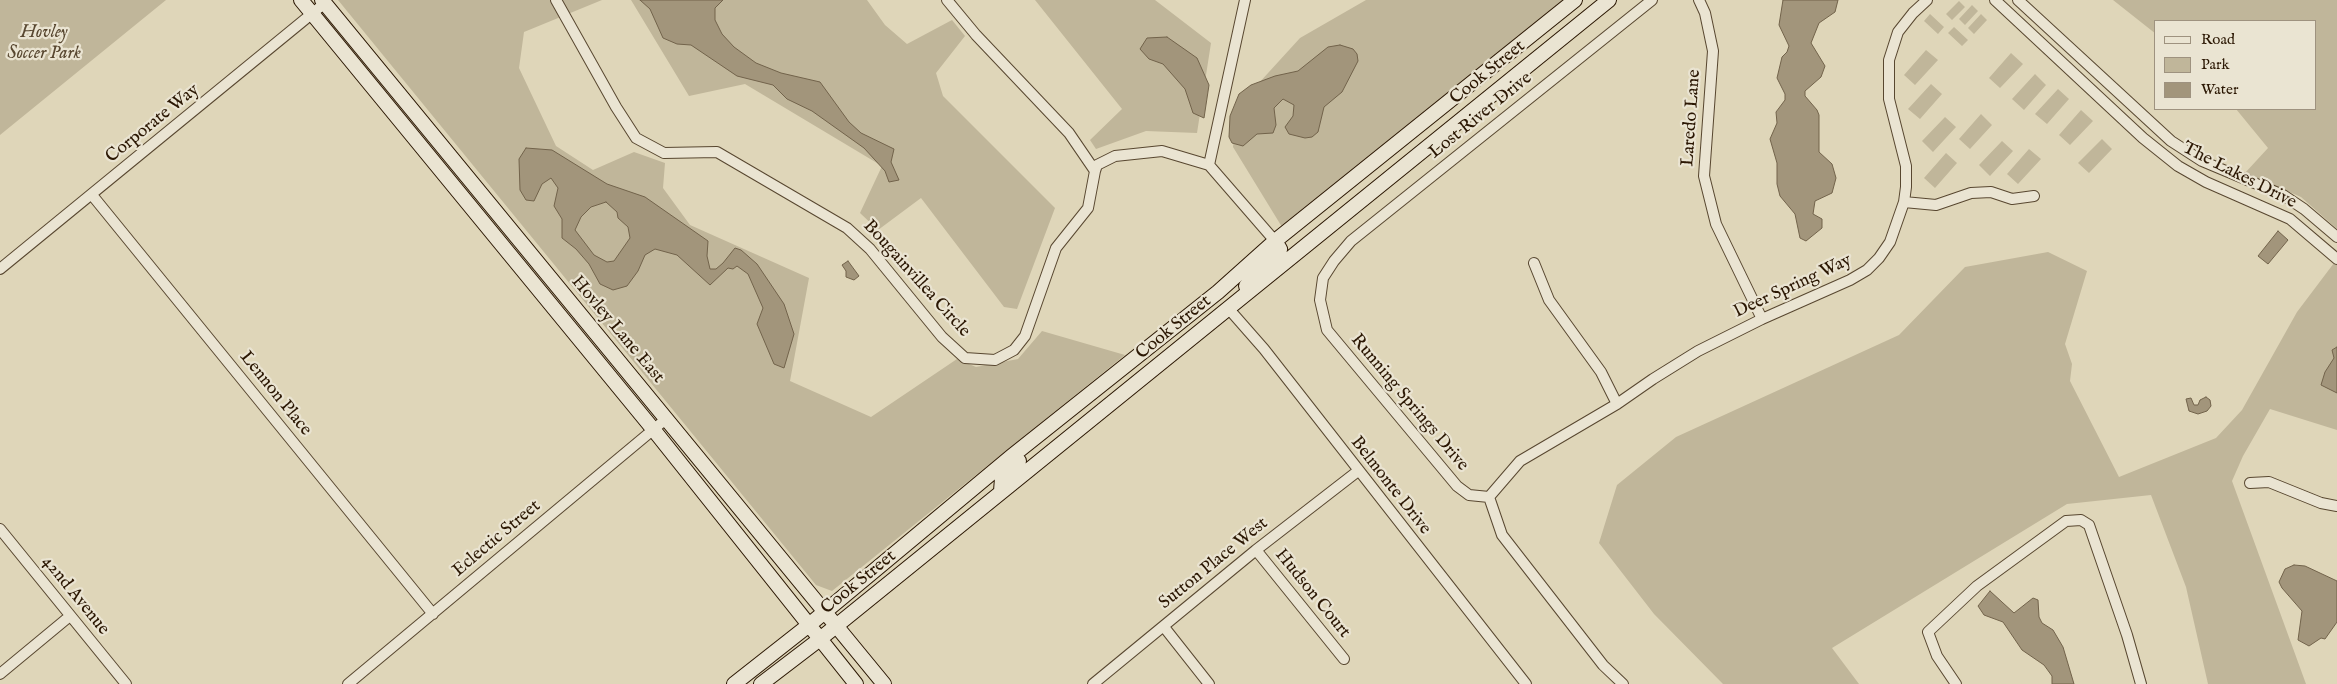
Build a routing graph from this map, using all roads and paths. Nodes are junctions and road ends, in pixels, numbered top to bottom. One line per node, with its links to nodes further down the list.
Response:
1 (301, 0): 13 (main road, Hovley Lane East)
2 (556, 0): 15 (street, Bougainvillea Circle)
3 (947, 0): 15 (street)
4 (1245, 0): 14 (street)
5 (1575, 0): 22 (main road, Cook Street)
6 (1609, 0): 27 (main road, Cook Street)
7 (1652, 0): 24 (street, Lost River Drive)
8 (1699, 0): 28 (street, Laredo Lane)
9 (1927, 0): 19 (street, Deer Spring Way)
10 (1995, 0): 23 (street, The Lakes Drive)
11 (2018, 0): 21 (street, The Lakes Drive)
12 (323, 2): 13 (street, Corporate Way); 20 (main road, Hovley Lane East)
13 (312, 14): 16 (main road, Hovley Lane East); 17 (street, Corporate Way)
14 (1209, 165): 15 (street); 22 (street)
15 (1095, 171)
16 (442, 172): 20 (main road); 29 (main road, Hovley Lane East)
17 (92, 194): 26 (street, Corporate Way); 43 (street, Lennon Place)
18 (2034, 196): 19 (street)
19 (1904, 202): 28 (street, Deer Spring Way)
20 (496, 215): 30 (main road, Hovley Lane East)
21 (2337, 237)
22 (1275, 241): 27 (main road); 31 (main road, Cook Street)
23 (2337, 259)
24 (1334, 261): 38 (street, Running Springs Drive)
25 (1534, 263): 32 (street)
26 (0, 269)
27 (1228, 308): 35 (street, Belmonte Drive); 37 (main road, Cook Street)
28 (1762, 319): 32 (street, Deer Spring Way)
29 (582, 343): 30 (main road); 34 (main road, Hovley Lane East)
30 (630, 375): 33 (main road, Hovley Lane East)
31 (1094, 390): 37 (main road); 42 (main road, Cook Street)
32 (1617, 404): 38 (street, Deer Spring Way)
33 (666, 419): 34 (street, Eclectic Street); 42 (main road, Hovley Lane East)
34 (653, 429): 43 (street, Eclectic Street); 45 (main road, Hovley Lane East)
35 (1358, 471): 41 (street, Sutton Place West); 59 (street, Belmonte Drive)
36 (2250, 483): 39 (street)
37 (1001, 491): 46 (main road, Cook Street)
38 (1489, 497): 60 (street)
39 (2337, 506)
40 (0, 529): 44 (street, 42nd Avenue)
41 (1256, 550): 47 (street, Sutton Place West); 49 (street, Hudson Court)
42 (825, 612): 45 (main road, Cook Street); 46 (main road, Hovley Lane East)
43 (433, 614): 52 (street, Eclectic Street)
44 (70, 616): 50 (street); 51 (street, 42nd Avenue)
45 (809, 625): 48 (main road, Hovley Lane East); 53 (main road, Cook Street)
46 (836, 626): 48 (main road, Cook Street); 56 (main road, Hovley Lane East)
47 (1164, 627): 57 (street, Sutton Place West); 58 (street)
48 (820, 639): 54 (main road, Cook Street); 55 (main road, Hovley Lane East)
49 (1344, 659)
50 (0, 674)
51 (126, 684)
52 (348, 684)
53 (734, 684)
54 (761, 684)
55 (856, 684)
56 (884, 684)
57 (1092, 684)
58 (1209, 684)
59 (1526, 684)
60 (1623, 684)
61 (1956, 684): 62 (street)
62 (2141, 684)

